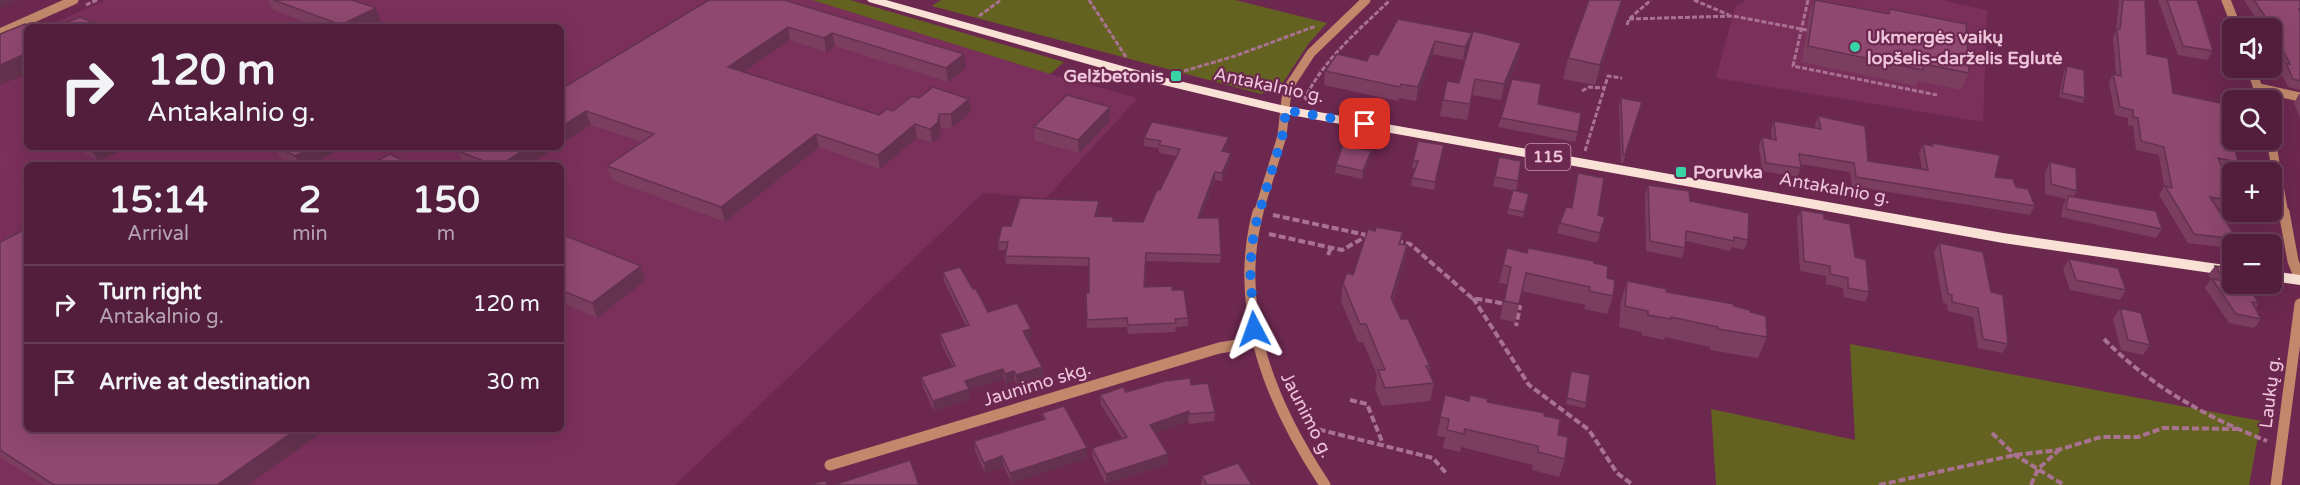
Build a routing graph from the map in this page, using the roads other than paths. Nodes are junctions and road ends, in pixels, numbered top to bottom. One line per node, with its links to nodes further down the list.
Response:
1 (74, 0): 6 (street)
2 (873, 0): 10 (main road, Antakalnio g. / 115)
3 (1366, 0): 10 (street, Jaunimo g.)
4 (2226, 0): 5 (street)
5 (2233, 18)
6 (0, 33)
7 (2255, 78): 8 (street)
8 (2259, 88): 9 (street)
9 (2300, 97)
10 (1285, 110): 12 (main road, Antakalnio g. / 115); 16 (street, Jaunimo g.)
11 (2273, 150): 14 (street)
12 (2222, 269)
13 (2282, 277): 14 (main road)
14 (2300, 279)
15 (2300, 304): 19 (street, Laukų g.)
16 (1256, 342): 17 (street, Jaunimo skg.); 18 (street, Jaunimo g.)
17 (830, 465)
18 (1325, 485)
19 (2276, 485)

